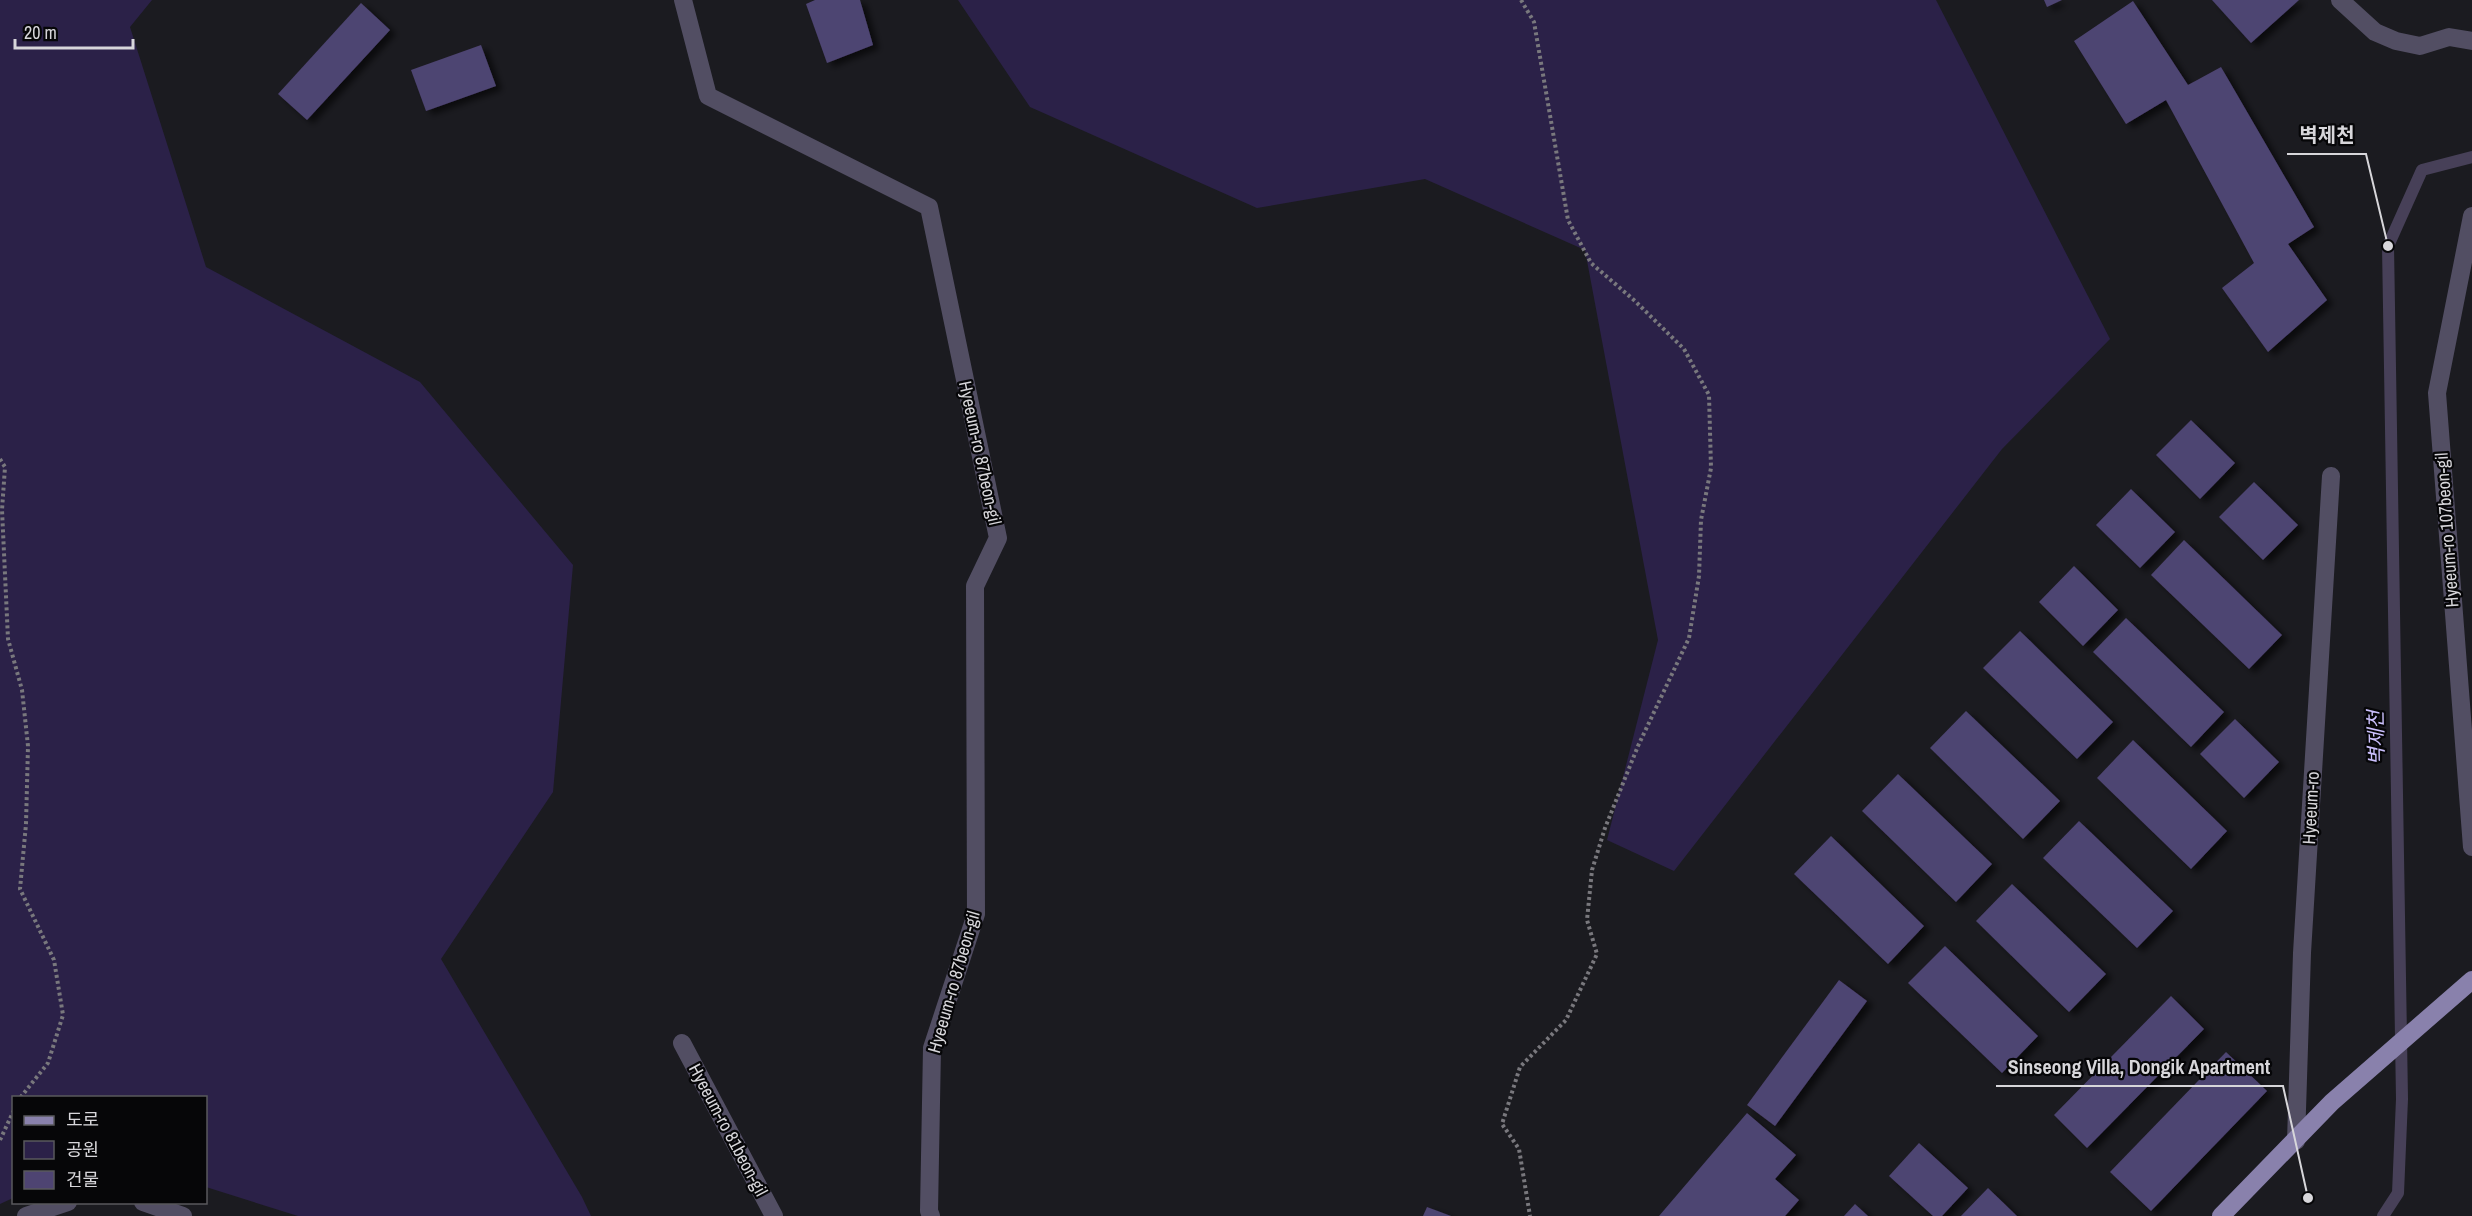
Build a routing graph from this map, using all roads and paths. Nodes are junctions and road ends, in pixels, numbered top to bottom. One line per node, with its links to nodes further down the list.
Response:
1 (683, 0): 20 (street, Hyeeum-ro 87beon-gil)
2 (1521, 0): 21 (path)
3 (2340, 0): 4 (street)
4 (2472, 41)
5 (2472, 216): 8 (street, Hyeeum-ro 107beon-gil)
6 (0, 459): 11 (path)
7 (2331, 476): 14 (street, Hyeeum-ro)
8 (2472, 847)
9 (2472, 981): 14 (main road)
10 (682, 1043): 19 (street, Hyeeum-ro 81beon-gil)
11 (22, 1096)
12 (12, 1114): 13 (path)
13 (0, 1140)
14 (2296, 1141): 22 (main road)
15 (65, 1204): 17 (street)
16 (146, 1204): 18 (street)
17 (26, 1216)
18 (183, 1216)
19 (774, 1216)
20 (932, 1216)
21 (1530, 1216)
22 (2221, 1216)

